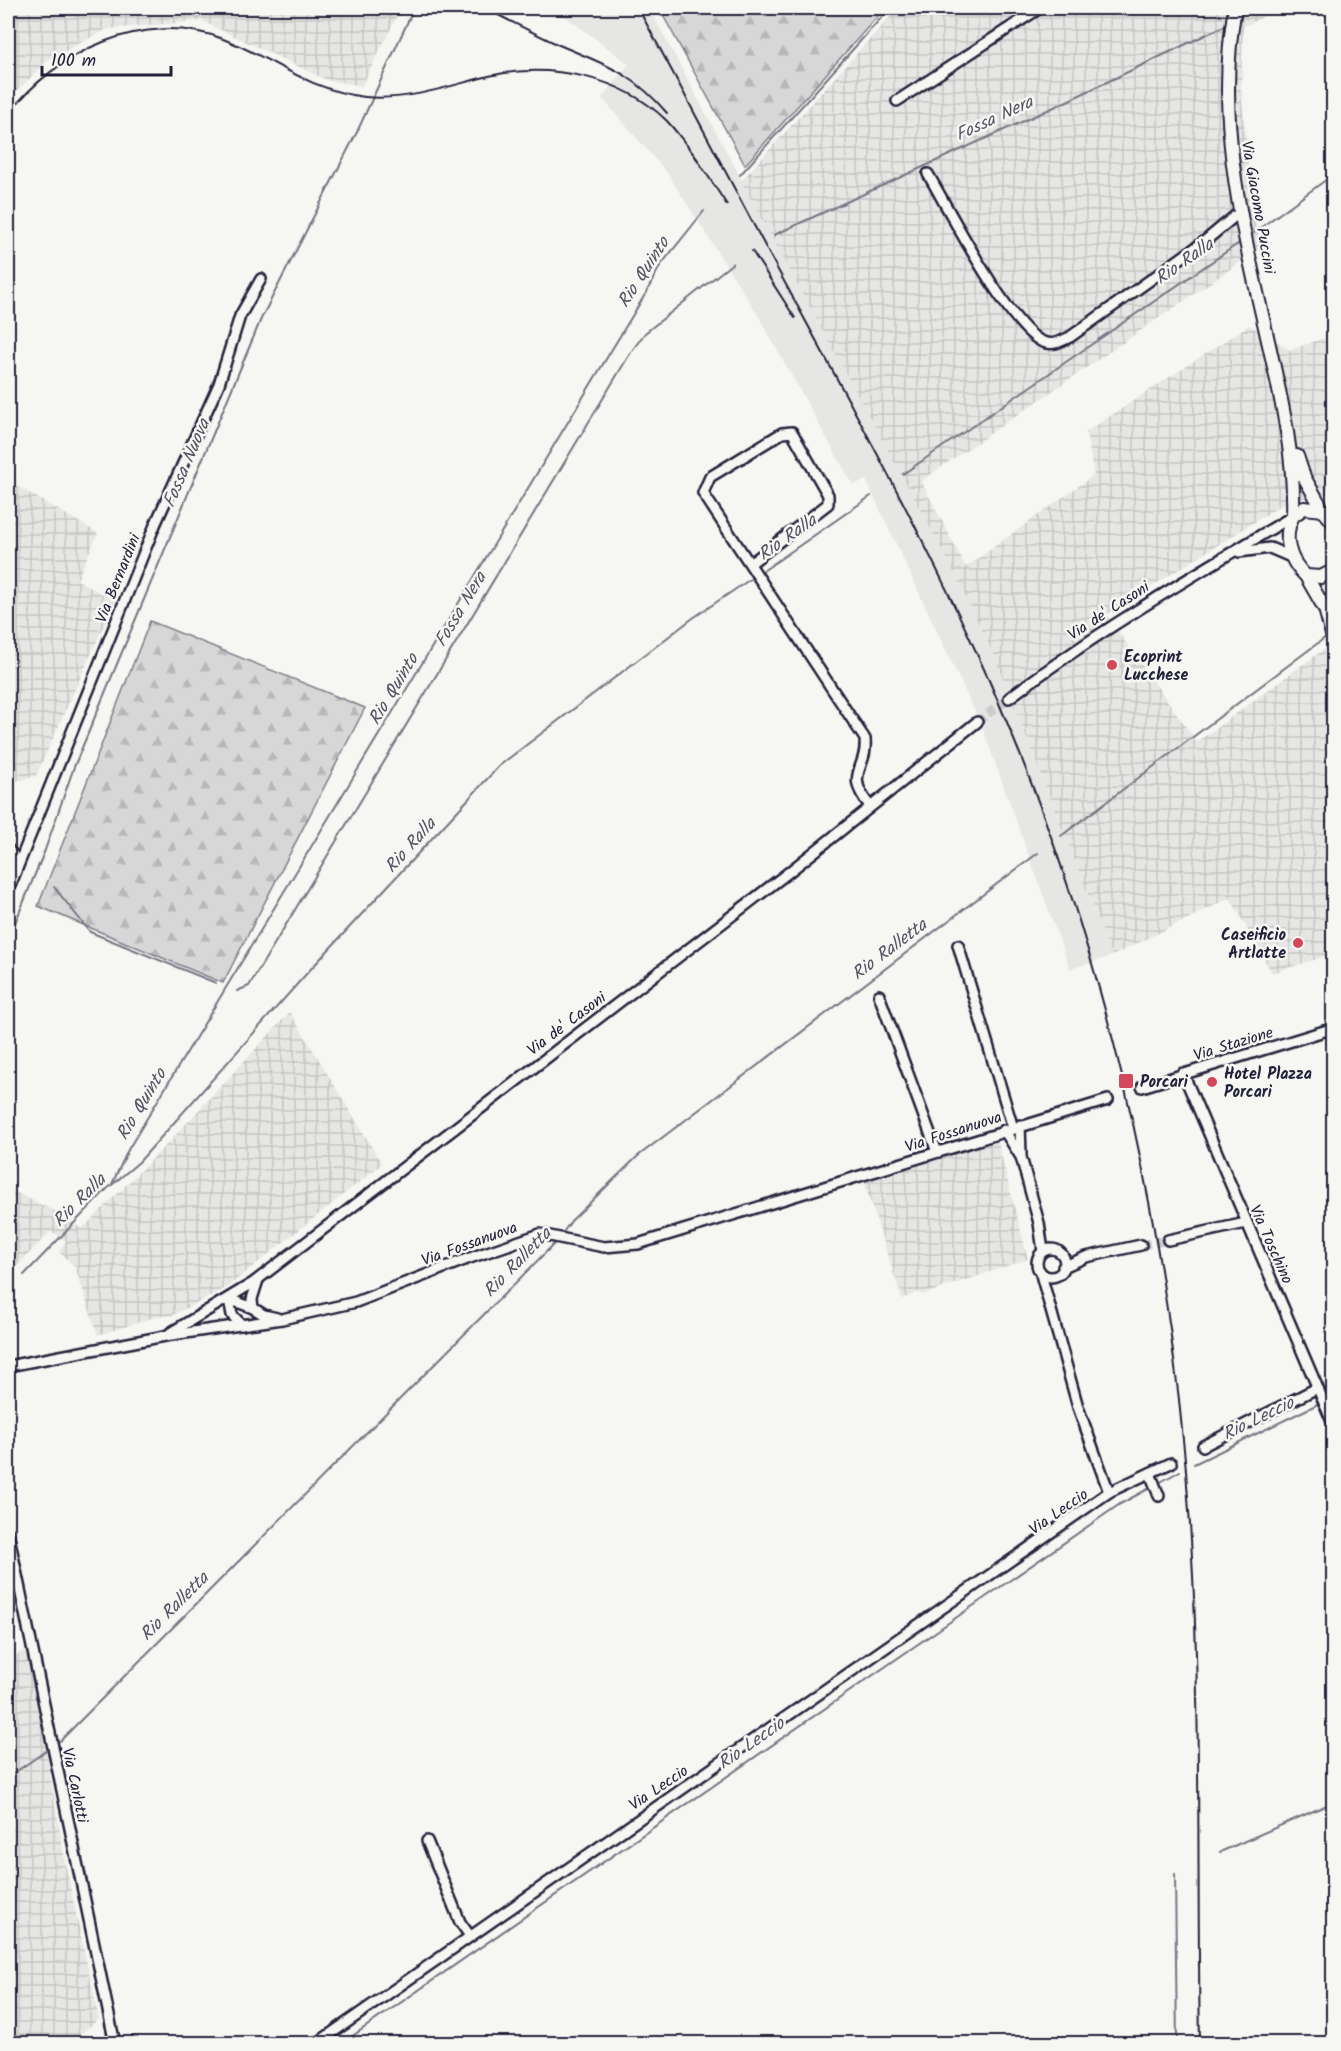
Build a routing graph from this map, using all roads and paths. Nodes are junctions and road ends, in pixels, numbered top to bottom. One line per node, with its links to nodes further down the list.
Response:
1 (1040, 8): 3 (street)
2 (1235, 8): 5 (main road, Via Giacomo Puccini)
3 (897, 101)
4 (928, 174): 5 (street)
5 (1241, 211): 7 (main road, Via Giacomo Puccini)
6 (261, 279): 20 (street, Via Bernardini)
7 (1284, 409): 8 (main road, Via Giacomo Puccini); 9 (main road, Via Giacomo Puccini)
8 (1293, 516): 9 (main road, Via Giacomo Puccini); 10 (street, Via de' Casoni); 11 (main road, Via Giacomo Puccini)
9 (1329, 516)
10 (1228, 555): 11 (street, Via de' Casoni); 16 (street, Via de' Casoni)
11 (1291, 557): 14 (main road)
12 (752, 565): 12 (street); 18 (street)
13 (1334, 570): 14 (main road)
14 (1306, 576): 15 (main road)
15 (1334, 642)
16 (1009, 698)
17 (977, 722): 18 (street, Via de' Casoni)
18 (870, 806): 41 (street, Via de' Casoni)
19 (8, 849): 20 (street)
20 (18, 862): 21 (street, Via Bernardini)
21 (8, 891)
22 (958, 945): 28 (street)
23 (879, 995): 29 (street)
24 (1334, 1028): 25 (street, Via Stazione)
25 (1183, 1073): 26 (street, Via Stazione); 32 (street, Via Toschino)
26 (1142, 1087)
27 (1108, 1100): 28 (street, Via Fossanuova)
28 (1012, 1128): 29 (street, Via Fossanuova); 30 (street); 30 (street)
29 (937, 1152): 45 (street, Via Fossanuova)
30 (1021, 1158): 31 (street)
31 (1039, 1223): 35 (street); 36 (street)
32 (1246, 1223): 33 (street); 49 (street, Via Toschino)
33 (1168, 1240)
34 (1141, 1245): 37 (street)
35 (1043, 1251): 36 (street); 39 (street)
36 (1057, 1251): 37 (street); 38 (street)
37 (1086, 1257): 38 (street)
38 (1063, 1267): 40 (street)
39 (1040, 1271): 40 (street); 43 (street)
40 (1052, 1276): 43 (street)
41 (258, 1279): 42 (street, Via de' Casoni); 44 (street)
42 (229, 1299): 44 (street); 46 (street); 47 (street, Via de' Casoni)
43 (1050, 1302): 54 (street)
44 (253, 1308): 45 (street)
45 (282, 1319): 46 (street, Via Fossanuova)
46 (242, 1326): 47 (street, Via Fossanuova)
47 (165, 1336): 48 (street, Via Fossanuova)
48 (8, 1366)
49 (1317, 1388): 50 (street, Via Toschino); 51 (street)
50 (1334, 1426)
51 (1203, 1446)
52 (1171, 1463): 53 (street, Via Leccio)
53 (1150, 1473): 54 (street, Via Leccio); 55 (street)
54 (1109, 1492): 58 (street, Via Leccio)
55 (1159, 1493)
56 (8, 1532): 59 (street, Via Carlotti)
57 (427, 1841): 58 (street)
58 (470, 1936): 60 (street, Via Leccio)
59 (115, 2043)
60 (316, 2043)

